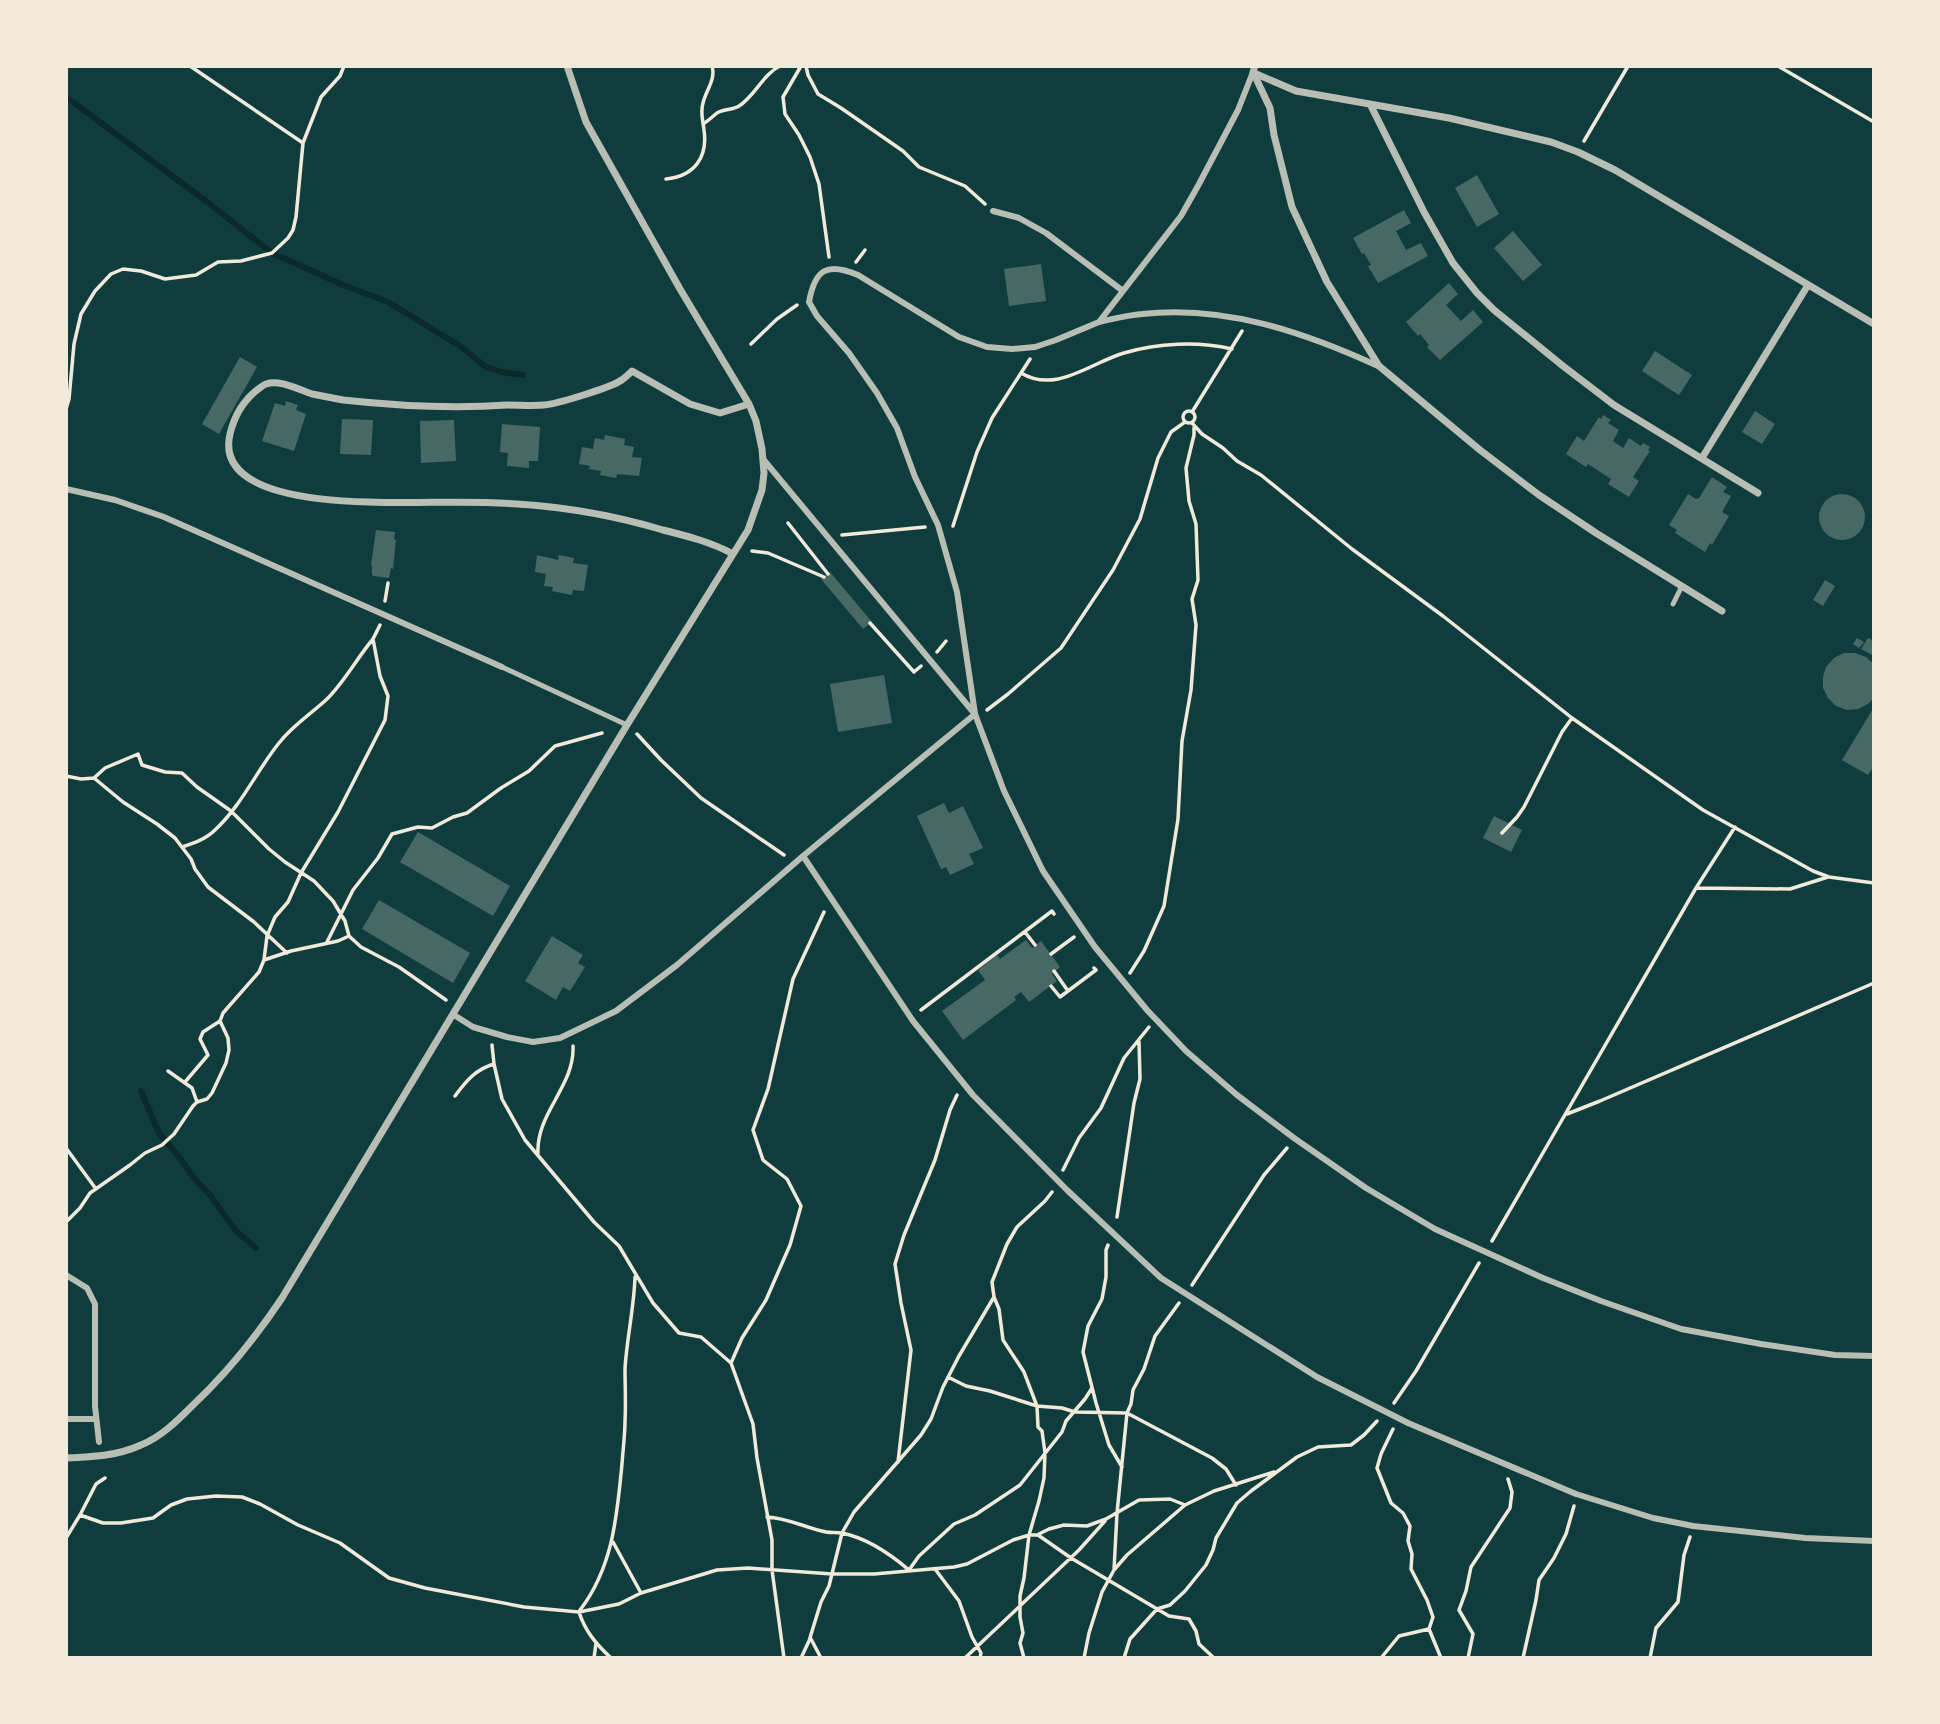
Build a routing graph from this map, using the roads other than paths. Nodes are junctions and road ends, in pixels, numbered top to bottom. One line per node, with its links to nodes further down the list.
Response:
1 (567, 66): 10 (street)
2 (1254, 69): 3 (street); 6 (street); 9 (street)
3 (1371, 106): 5 (street); 11 (street)
4 (993, 211): 6 (street)
5 (1808, 285): 8 (street); 11 (street)
6 (1123, 291): 7 (street)
7 (1099, 322): 9 (street); 20 (street)
8 (1874, 324)
9 (1379, 366): 16 (street)
10 (749, 404): 12 (street); 15 (street)
11 (1702, 458): 14 (street)
12 (763, 459): 15 (street); 20 (street)
13 (66, 489): 19 (street)
14 (1758, 493)
15 (733, 554): 21 (street)
16 (1682, 586): 17 (lane); 18 (street)
17 (1672, 604)
18 (1722, 611)
19 (502, 667): 21 (lane)
20 (975, 714): 22 (street); 25 (street)
21 (627, 725): 23 (street)
22 (803, 856): 23 (street); 30 (street)
23 (456, 1011): 29 (street)
24 (66, 1275): 27 (street)
25 (1874, 1356)
26 (66, 1419): 27 (street)
27 (96, 1419): 28 (street)
28 (99, 1442)
29 (66, 1458)
30 (1874, 1541)

